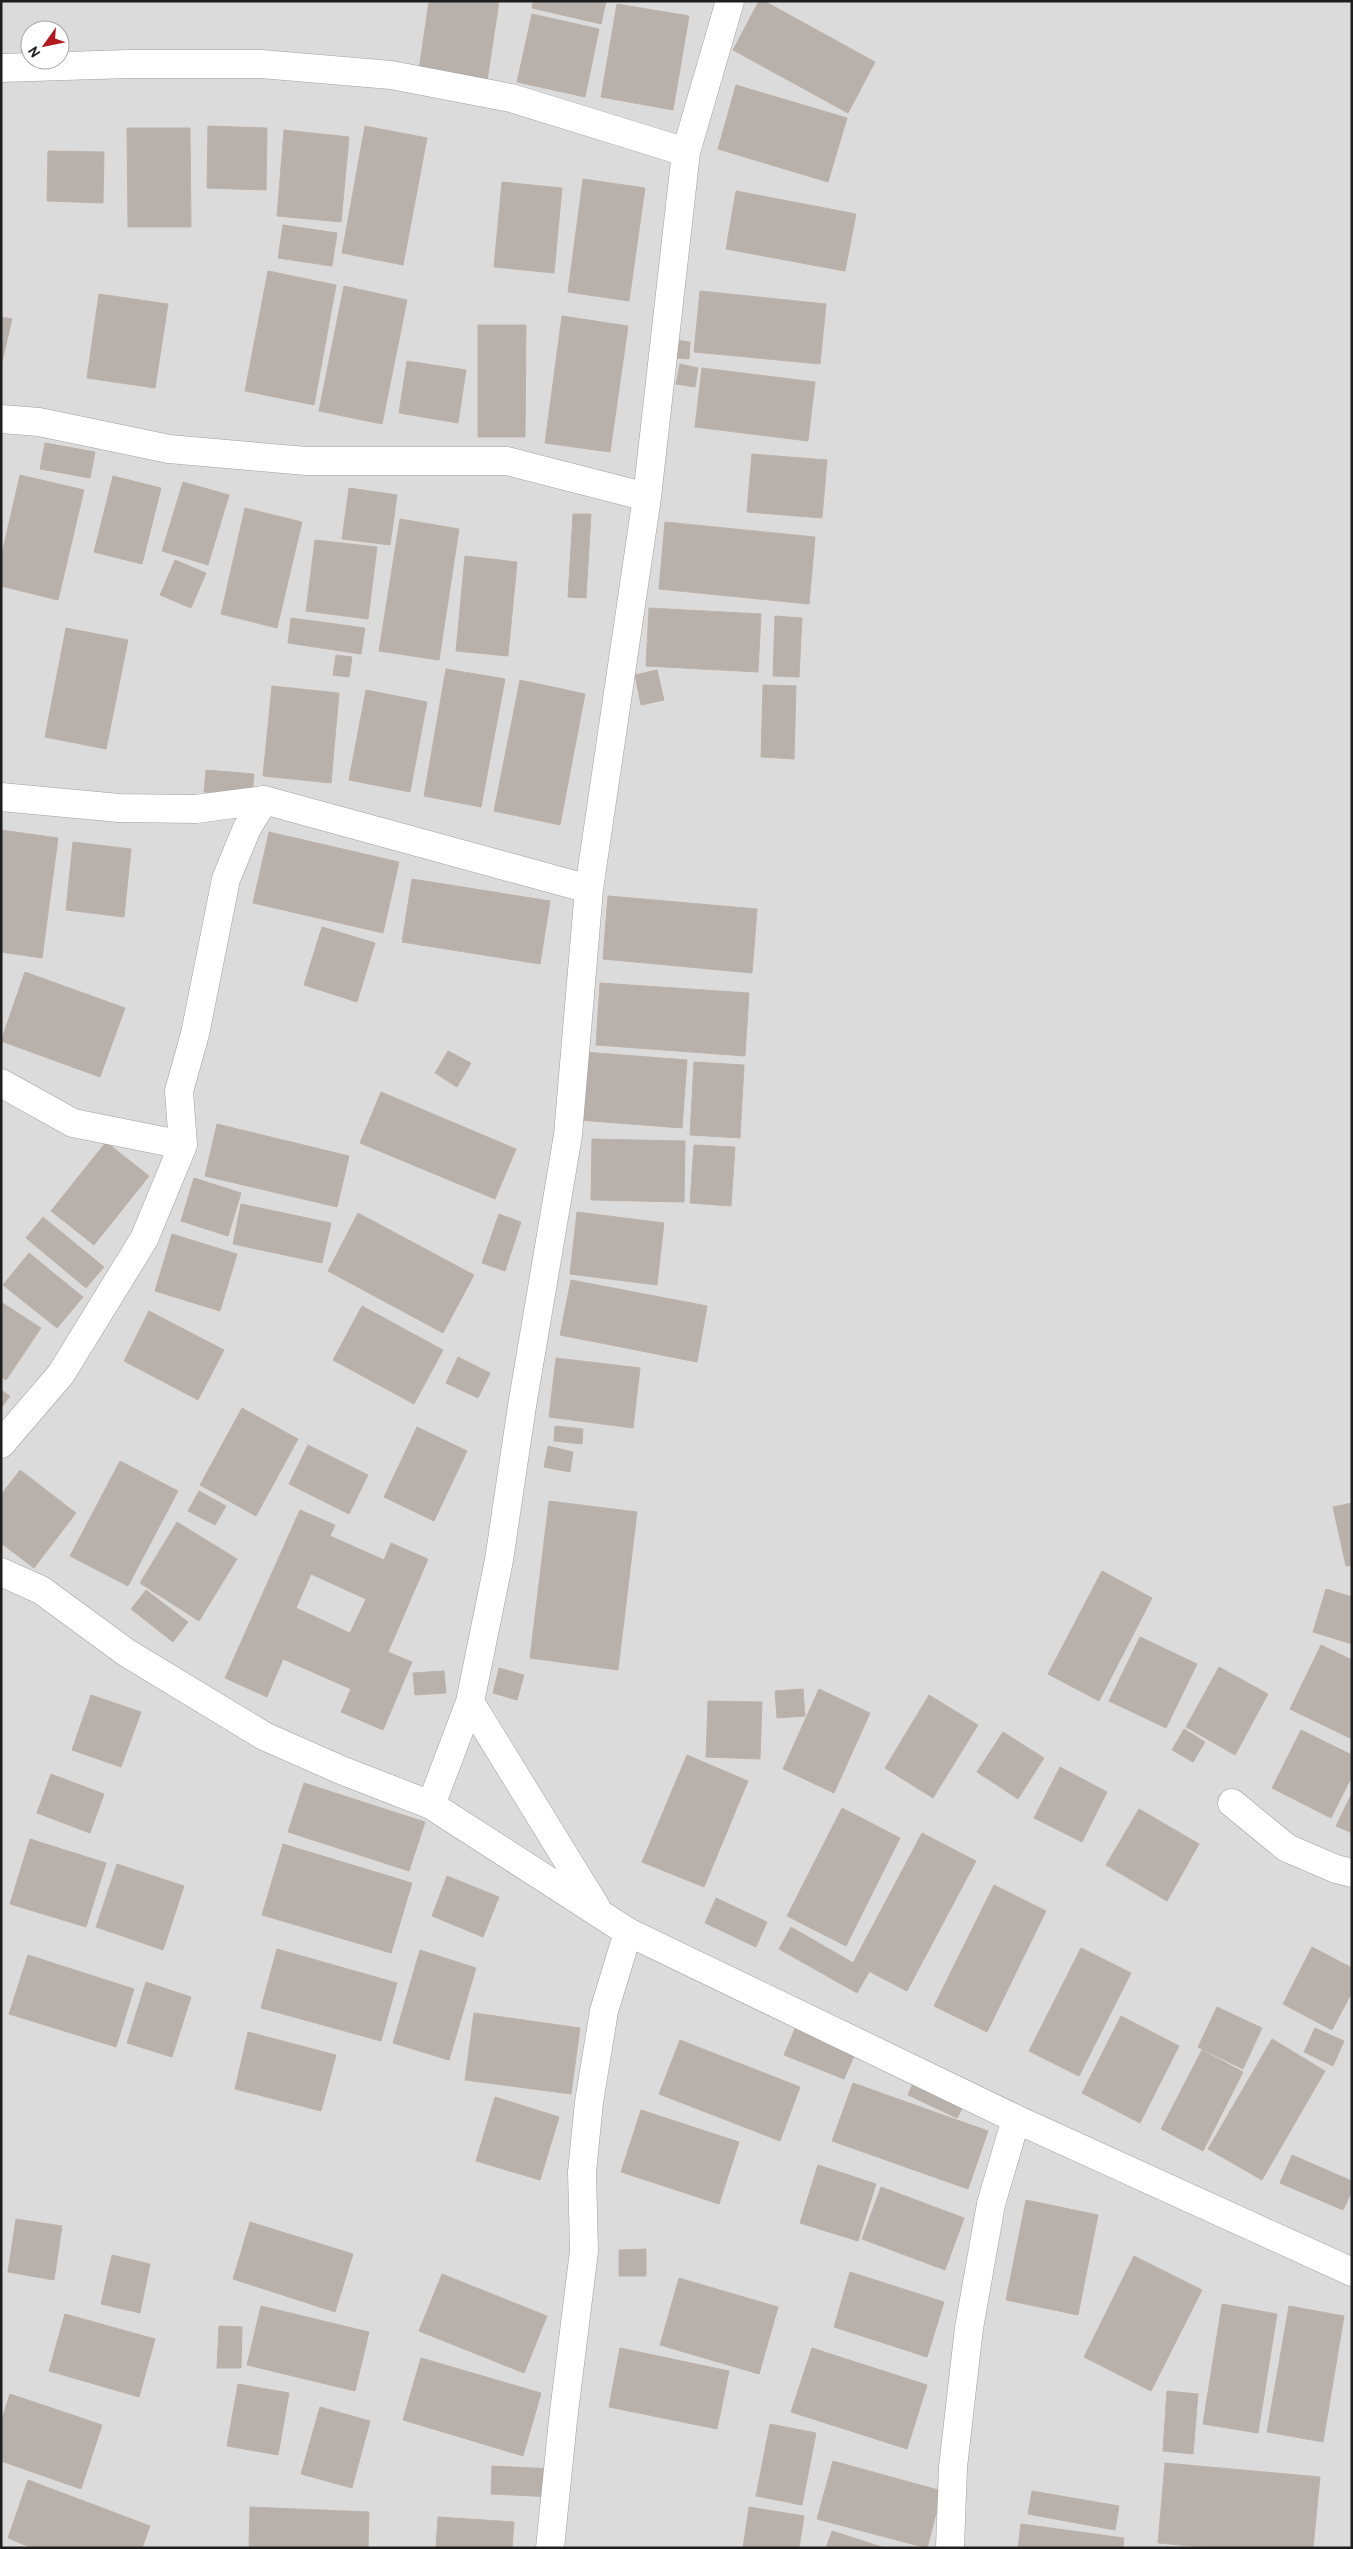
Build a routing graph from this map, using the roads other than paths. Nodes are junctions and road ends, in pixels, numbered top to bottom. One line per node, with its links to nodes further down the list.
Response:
1 (730, 1): 3 (street)
2 (1, 68): 3 (street)
3 (686, 152): 5 (street)
4 (1, 419): 5 (street)
5 (647, 497): 8 (street)
6 (1, 797): 7 (street)
7 (264, 800): 8 (street); 10 (street)
8 (588, 889): 13 (street)
9 (1, 1083): 10 (street)
10 (183, 1145): 11 (street)
11 (1, 1444)
12 (1, 1572): 15 (street)
13 (470, 1702): 15 (street); 17 (street)
14 (1232, 1803): 16 (street)
15 (431, 1805): 17 (street)
16 (1352, 1873)
17 (600, 1914): 18 (street)
18 (628, 1932): 19 (street); 21 (street)
19 (1016, 2119): 20 (street); 22 (street)
20 (1352, 2272)
21 (550, 2548)
22 (950, 2548)

